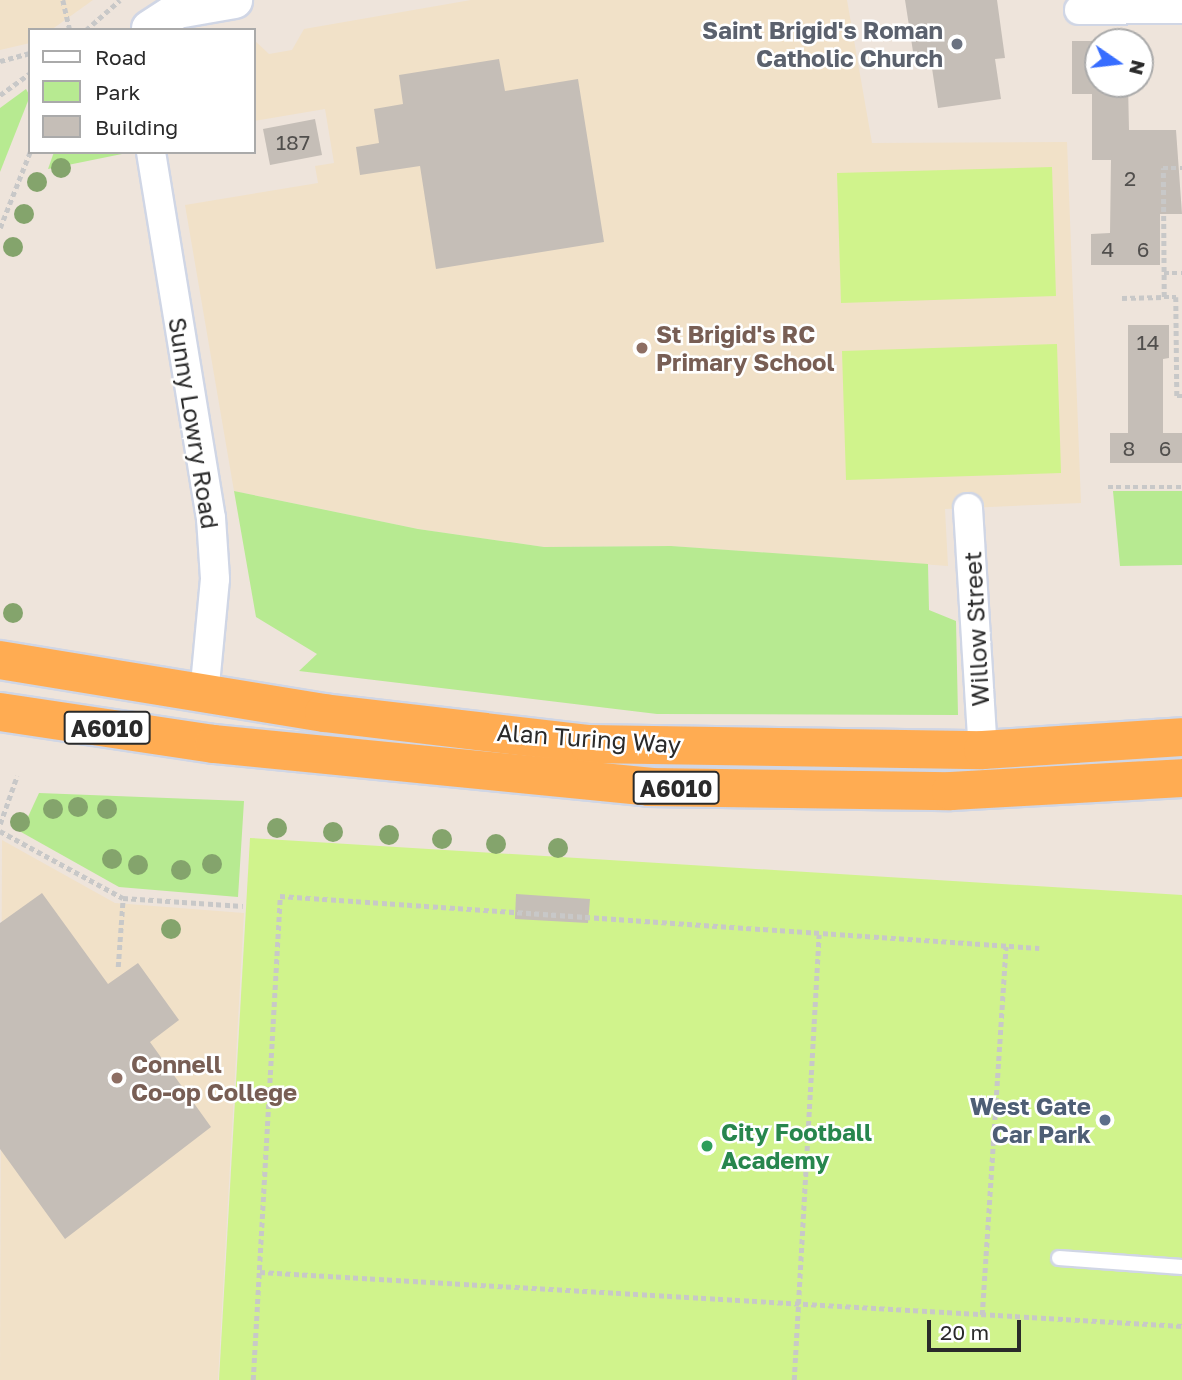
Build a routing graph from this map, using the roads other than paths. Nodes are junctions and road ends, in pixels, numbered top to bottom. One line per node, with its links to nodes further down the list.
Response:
1 (234, 0): 2 (street)
2 (200, 3): 5 (street)
3 (1182, 9): 4 (street)
4 (1079, 10)
5 (149, 28)
6 (151, 154): 9 (street, Sunny Lowry Road)
7 (968, 508): 12 (street, Willow Street)
8 (0, 660): 9 (highway, Alan Turing Way / A6010)
9 (204, 695): 12 (highway, Alan Turing Way / A6010)
10 (0, 712): 13 (highway, Alan Turing Way / A6010)
11 (1182, 737): 12 (highway, Alan Turing Way / A6010)
12 (983, 750)
13 (1182, 778)
14 (1059, 1258): 15 (lane)
15 (1182, 1267)

